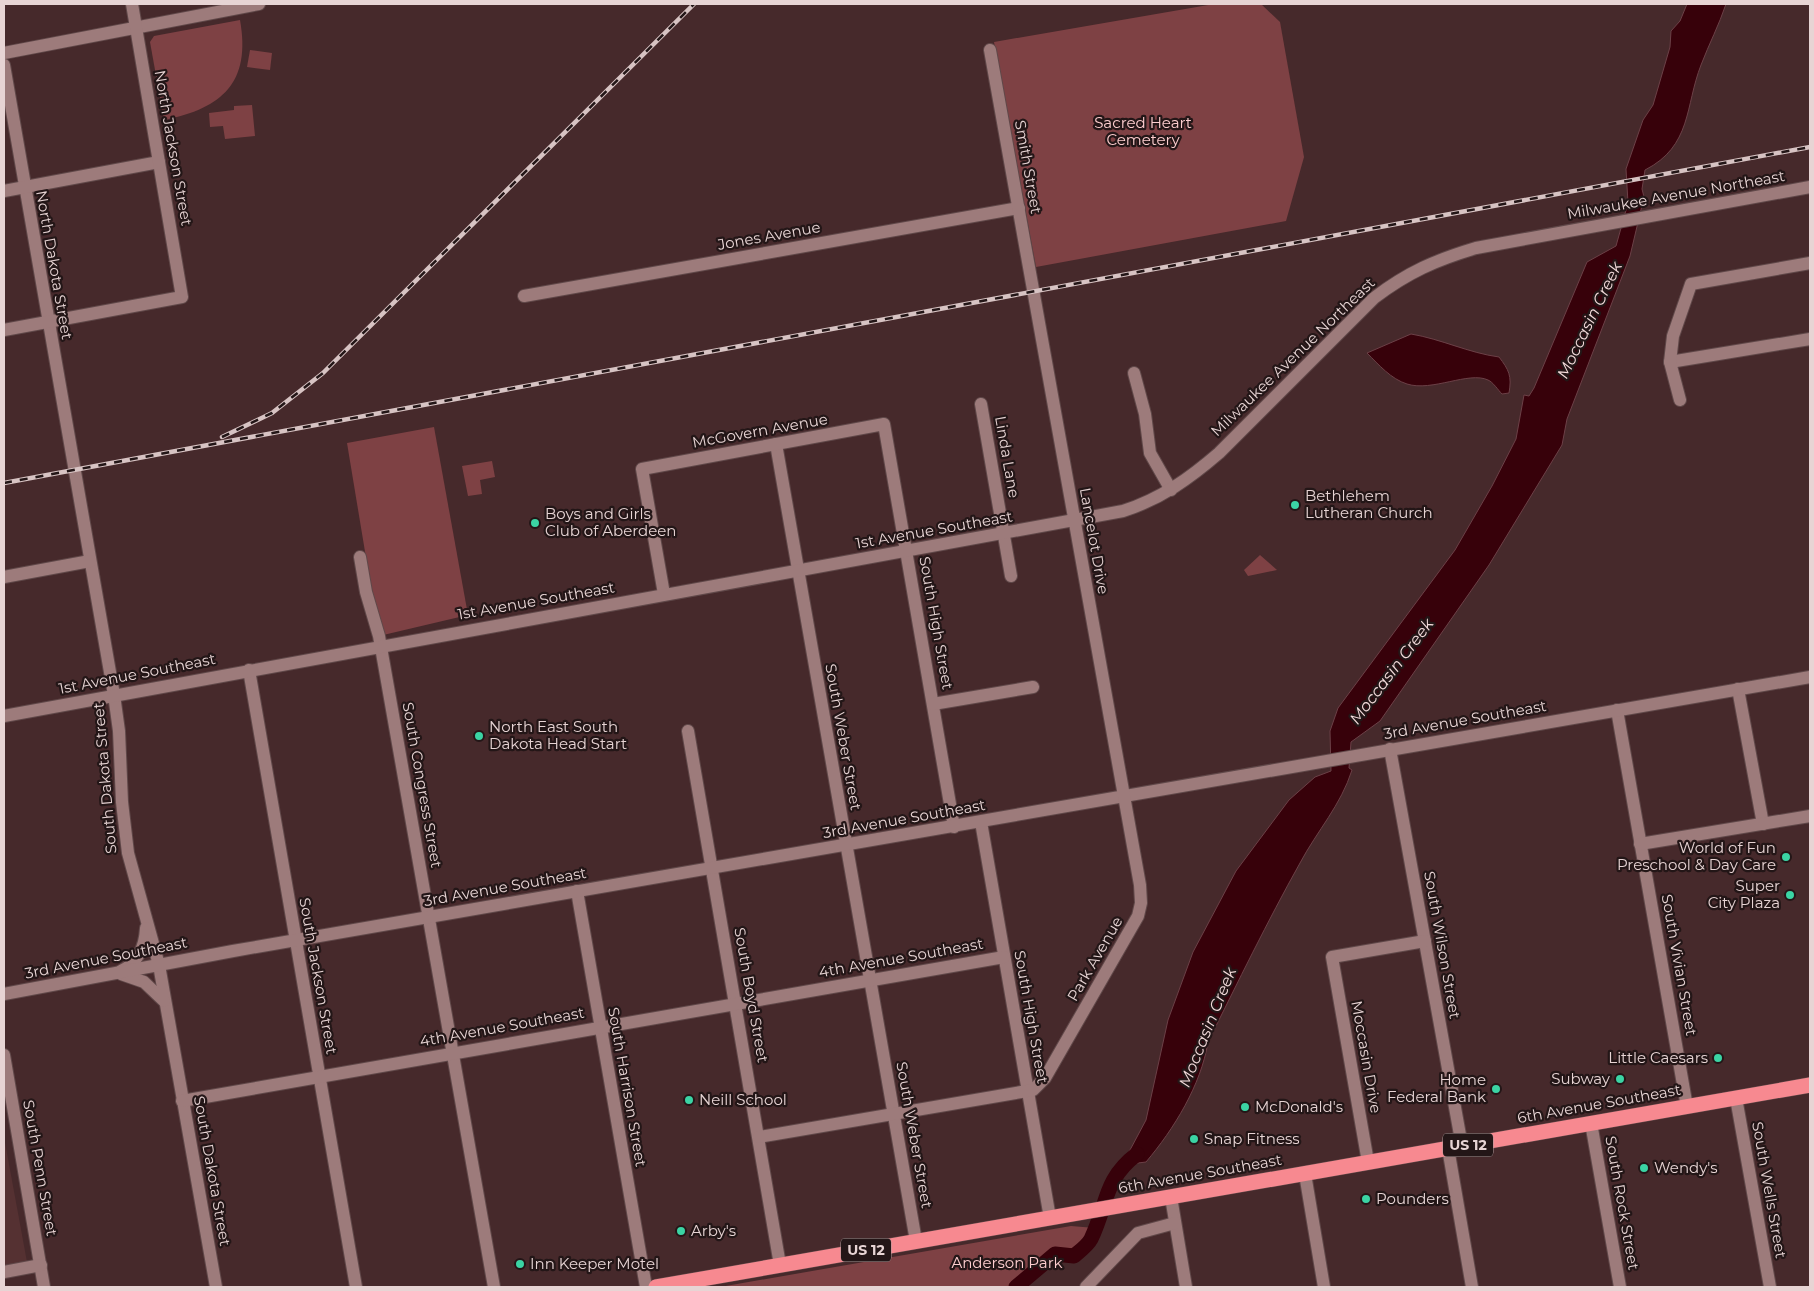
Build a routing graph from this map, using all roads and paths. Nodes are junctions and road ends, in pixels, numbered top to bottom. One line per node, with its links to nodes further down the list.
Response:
1 (132, 4): 3 (street, North Jackson Street)
2 (260, 4): 3 (street)
3 (136, 27): 5 (street); 7 (street, North Jackson Street)
4 (990, 50): 11 (street, Smith Street)
5 (4, 53)
6 (4, 65): 8 (street, North Dakota Street)
7 (159, 162): 8 (street); 15 (street, North Jackson Street)
8 (24, 187): 10 (street); 15 (street, North Dakota Street)
9 (1810, 187): 25 (street, Milwaukee Avenue Northeast)
10 (4, 191)
11 (1019, 208): 13 (street, Smith Street); 14 (street, Jones Avenue)
12 (1810, 263): 18 (street)
13 (1033, 290): 26 (street, Lancelot Drive)
14 (524, 296)
15 (48, 322): 16 (street); 24 (street, North Dakota Street)
16 (4, 330)
17 (1810, 339): 18 (street)
18 (1670, 362): 20 (street)
19 (1134, 373): 25 (street)
20 (1680, 400)
21 (981, 404): 27 (street, Linda Lane)
22 (884, 424): 23 (street, McGovern Avenue); 28 (street, South High Street)
23 (776, 444): 31 (street, South Weber Street); 34 (street, McGovern Avenue)
24 (74, 470): 30 (street, South Dakota Street)
25 (1170, 490): 26 (street, Milwaukee Avenue Northeast)
26 (1074, 522): 27 (street, 1st Avenue Southeast); 46 (street, Lancelot Drive)
27 (1004, 534): 28 (street, 1st Avenue Southeast); 32 (street, Linda Lane)
28 (907, 551): 31 (street, 1st Avenue Southeast); 41 (street, South High Street)
29 (360, 557): 35 (street, South Congress Street)
30 (90, 561): 33 (street); 40 (street, South Dakota Street)
31 (798, 570): 34 (street, 1st Avenue Southeast); 52 (street, South Weber Street)
32 (1011, 576)
33 (4, 577)
34 (664, 594): 35 (street, 1st Avenue Southeast)
35 (381, 646): 36 (street, 1st Avenue Southeast); 55 (street, South Congress Street)
36 (249, 670): 40 (street, 1st Avenue Southeast); 57 (street, South Jackson Street)
37 (1810, 677): 39 (street, 3rd Avenue Southeast)
38 (1033, 687): 41 (street)
39 (1738, 689): 42 (street, 3rd Avenue Southeast); 49 (street)
40 (114, 695): 43 (street, 1st Avenue Southeast); 56 (street, South Dakota Street)
41 (933, 704): 50 (street, South High Street)
42 (1617, 710): 45 (street, 3rd Avenue Southeast); 51 (street, South Vivian Street)
43 (4, 716)
44 (688, 731): 53 (street, South Boyd Street)
45 (1390, 749): 46 (street, 3rd Avenue Southeast); 58 (street, South Wilson Street)
46 (1124, 797): 48 (street, 3rd Avenue Southeast); 71 (street, Park Avenue)
47 (1810, 816): 49 (street)
48 (981, 822): 50 (street, 3rd Avenue Southeast); 59 (street, South High Street)
49 (1763, 824): 51 (street)
50 (954, 827): 52 (street, 3rd Avenue Southeast)
51 (1640, 844): 74 (street, South Vivian Street)
52 (846, 845): 53 (street, 3rd Avenue Southeast); 62 (street, South Weber Street)
53 (712, 868): 54 (street, 3rd Avenue Southeast); 65 (street, South Boyd Street)
54 (577, 891): 55 (street, 3rd Avenue Southeast); 66 (street, South Harrison Street)
55 (430, 917): 57 (street, 3rd Avenue Southeast); 67 (street, South Congress Street)
56 (146, 920): 60 (street, South Dakota Street); 61 (street)
57 (295, 941): 60 (street, 3rd Avenue Southeast); 69 (street, South Jackson Street)
58 (1425, 941): 78 (street, South Wilson Street); 79 (street, Moccasin Drive)
59 (1004, 957): 62 (street, 4th Avenue Southeast); 71 (street, South High Street)
60 (159, 965): 61 (street, 3rd Avenue Southeast); 64 (street, South Dakota Street)
61 (116, 973): 63 (street, 3rd Avenue Southeast); 64 (street)
62 (870, 980): 65 (street, 4th Avenue Southeast); 75 (street, South Weber Street)
63 (4, 994)
64 (165, 1002): 73 (street, South Dakota Street)
65 (736, 1003): 66 (street, 4th Avenue Southeast); 77 (street, South Boyd Street)
66 (600, 1026): 67 (street, 4th Avenue Southeast); 92 (street, South Harrison Street)
67 (453, 1053): 69 (street, 4th Avenue Southeast); 91 (street, South Congress Street)
68 (4, 1055): 85 (street, South Penn Street)
69 (319, 1076): 73 (street, 4th Avenue Southeast); 90 (street, South Jackson Street)
70 (1810, 1085): 72 (highway, 6th Avenue Southeast / US 12)
71 (1028, 1091): 75 (street); 82 (street, South High Street)
72 (1736, 1098): 74 (highway, 6th Avenue Southeast / US 12); 99 (street, South Wells Street)
73 (182, 1101): 89 (street, South Dakota Street)
74 (1687, 1107): 76 (highway, 6th Avenue Southeast / US 12)
75 (893, 1115): 77 (street); 84 (street, South Weber Street)
76 (1591, 1123): 78 (highway, 6th Avenue Southeast / US 12); 98 (street, South Rock Street)
77 (759, 1137): 86 (street, South Boyd Street)
78 (1455, 1147): 79 (highway, 6th Avenue Southeast / US 12); 97 (street, South Wilson Street)
79 (1368, 1162): 80 (highway, 6th Avenue Southeast / US 12)
80 (1305, 1174): 81 (highway, 6th Avenue Southeast / US 12); 96 (street)
81 (1171, 1197): 82 (highway, 6th Avenue Southeast / US 12); 83 (street)
82 (1050, 1218): 84 (highway, 6th Avenue Southeast / US 12)
83 (1175, 1223): 94 (street); 95 (street)
84 (916, 1241): 86 (highway, 6th Avenue Southeast / US 12)
85 (41, 1265): 87 (street); 88 (street, South Penn Street)
86 (780, 1265): 93 (highway, 6th Avenue Southeast / US 12)
87 (4, 1272)
88 (44, 1287)
89 (216, 1287)
90 (356, 1287)
91 (494, 1287)
92 (646, 1287)
93 (656, 1287)
94 (1086, 1287)
95 (1186, 1287)
96 (1324, 1287)
97 (1472, 1287)
98 (1620, 1287)
99 (1770, 1287)

